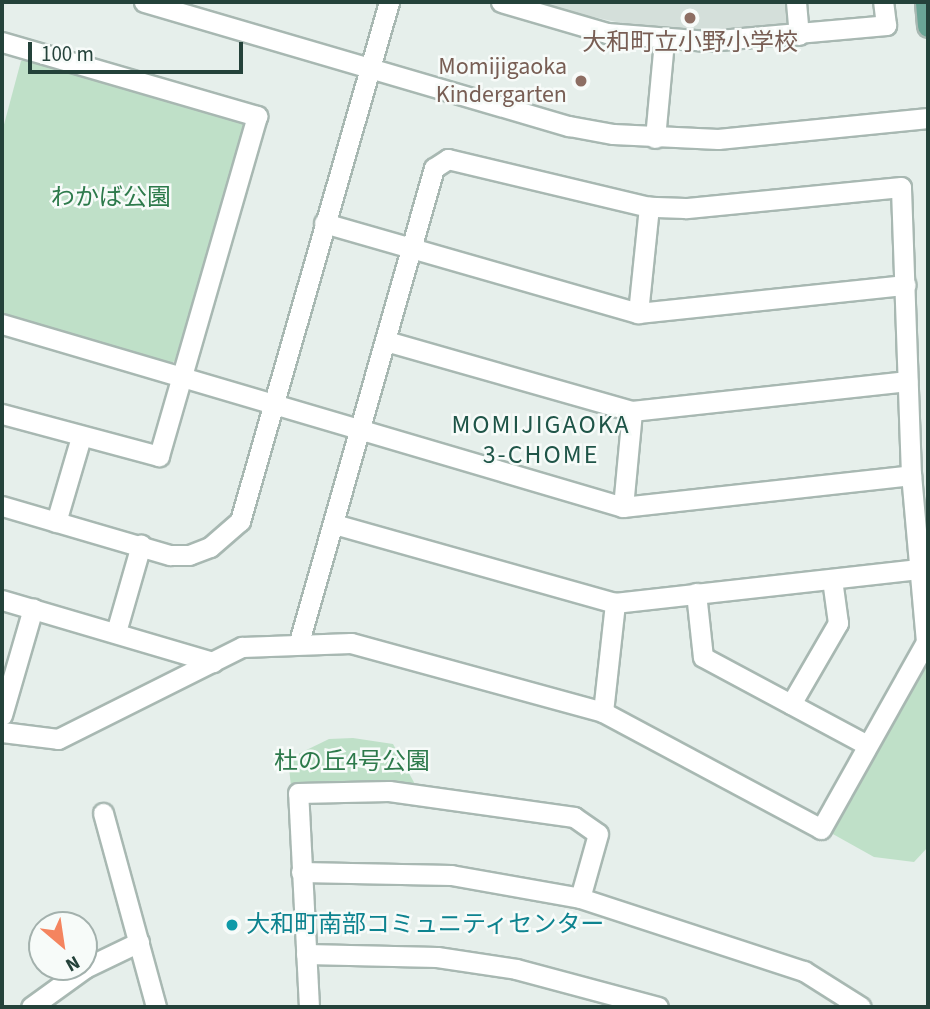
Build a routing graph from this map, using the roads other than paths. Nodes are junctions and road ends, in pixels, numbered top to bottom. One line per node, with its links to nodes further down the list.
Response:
1 (144, 2): 11 (street)
2 (389, 2): 11 (street)
3 (501, 2): 9 (street)
4 (796, 2): 8 (street)
5 (883, 2): 8 (street)
6 (926, 2): 7 (main road)
7 (928, 26)
8 (799, 35): 9 (street)
9 (664, 41): 13 (street)
10 (2, 42): 21 (street)
11 (370, 66): 13 (street); 15 (street)
12 (928, 118): 13 (street)
13 (655, 138)
14 (649, 207): 16 (street); 17 (street); 18 (street)
15 (324, 223): 16 (street); 23 (street)
16 (412, 248): 18 (street); 20 (street)
17 (906, 285): 18 (street); 22 (street)
18 (638, 313)
19 (2, 324): 21 (street)
20 (386, 341): 24 (street); 26 (street)
21 (184, 375): 23 (street); 27 (street)
22 (907, 382): 24 (street); 28 (street)
23 (273, 403): 26 (street); 33 (street)
24 (632, 411): 30 (street)
25 (2, 414): 27 (street)
26 (359, 431): 30 (street); 32 (street)
27 (82, 437): 31 (street)
28 (911, 475): 30 (street); 34 (street)
29 (2, 506): 31 (street)
30 (623, 507)
31 (56, 522): 33 (street)
32 (334, 524): 38 (street); 41 (street)
33 (141, 545): 40 (street)
34 (918, 569): 35 (street); 47 (street)
35 (832, 579): 36 (street); 43 (street)
36 (696, 593): 38 (street); 43 (street)
37 (2, 600): 39 (street)
38 (615, 603): 44 (street)
39 (33, 608): 40 (street); 45 (street)
40 (116, 632): 42 (street)
41 (299, 643): 42 (street); 44 (street)
42 (214, 662): 46 (street)
43 (791, 704): 47 (street)
44 (603, 712): 47 (street)
45 (2, 715)
46 (2, 732)
47 (866, 745)
48 (103, 813): 51 (street)
49 (301, 872): 50 (street); 50 (street); 52 (street)
50 (580, 898): 57 (street)
51 (139, 942): 53 (street); 54 (street)
52 (306, 954): 55 (street); 56 (street)
53 (31, 1007)
54 (156, 1007)
55 (309, 1007)
56 (655, 1007)
57 (861, 1007)

